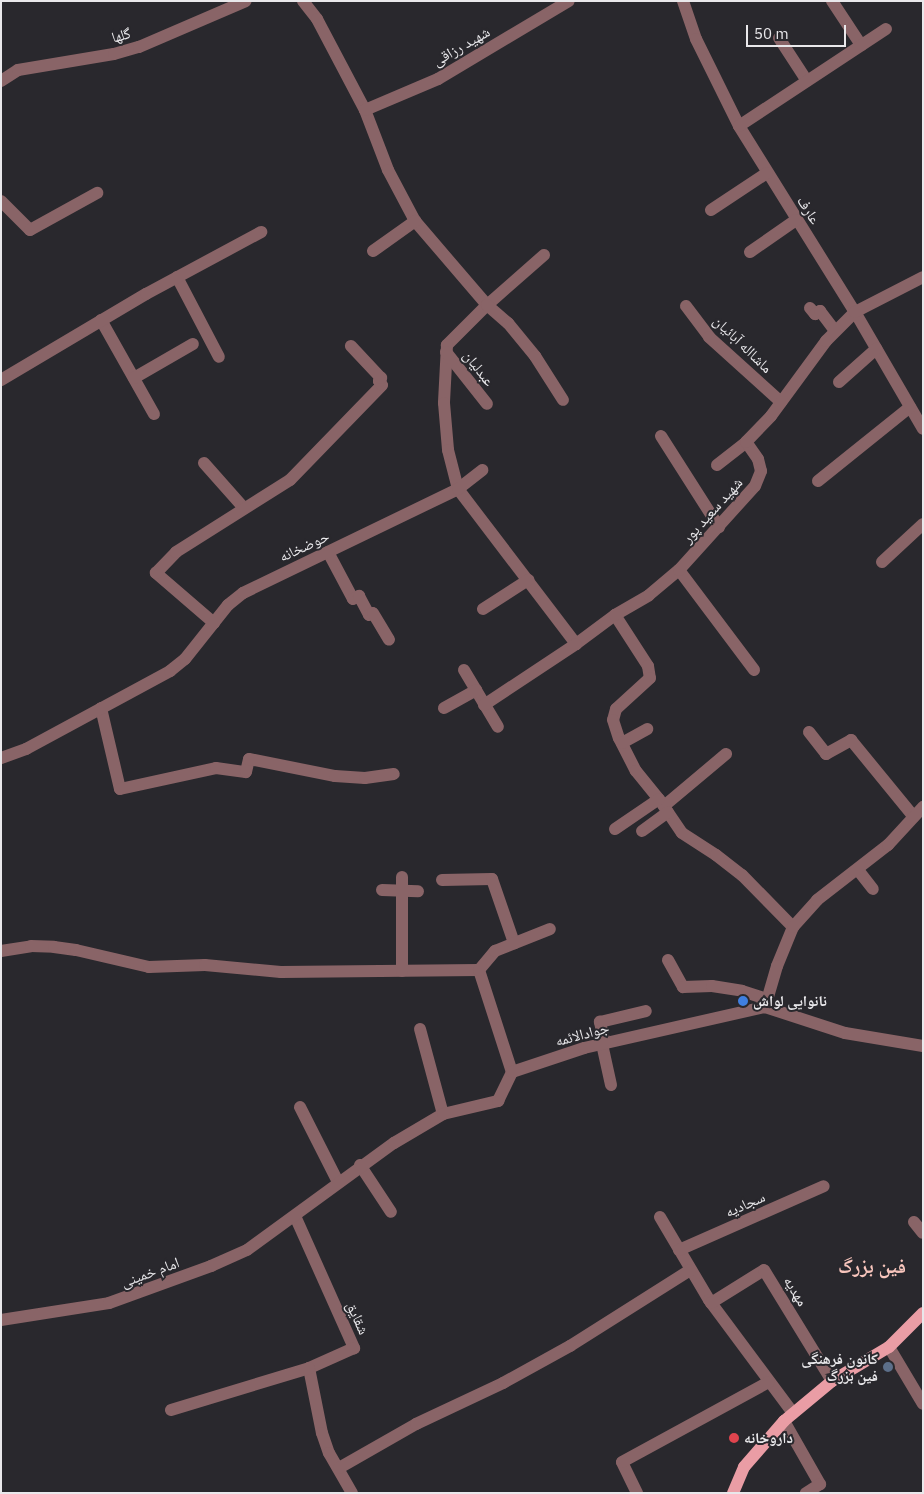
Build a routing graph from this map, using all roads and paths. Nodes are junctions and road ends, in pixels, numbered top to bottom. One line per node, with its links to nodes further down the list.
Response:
1 (246, 1): 9 (street, گلها)
2 (303, 1): 11 (street)
3 (569, 1): 11 (street, شهید رزاقی)
4 (683, 1): 12 (street, عارف)
5 (832, 1): 8 (street)
6 (886, 29): 8 (street)
7 (779, 38): 10 (street)
8 (861, 45): 10 (street)
9 (2, 79)
10 (807, 81): 12 (street)
11 (365, 110): 18 (street)
12 (739, 126): 13 (street, عارف)
13 (767, 173): 16 (street); 17 (street, عارف)
14 (97, 192): 15 (street)
15 (1, 201)
16 (711, 210)
17 (796, 220): 21 (street); 28 (street, عارف)
18 (415, 221): 20 (street); 25 (street)
19 (260, 232): 23 (street)
20 (373, 251)
21 (750, 252)
22 (544, 255): 25 (street)
23 (178, 277): 29 (street); 35 (street)
24 (923, 277): 28 (street)
25 (487, 305): 34 (street); 39 (street)
26 (686, 306): 40 (street, ماشااله آبائیان)
27 (810, 308): 30 (street)
28 (855, 312): 30 (street); 33 (street, عارف)
29 (101, 320): 36 (street); 37 (street)
30 (835, 332): 40 (street)
31 (192, 344): 36 (street)
32 (351, 346): 52 (street)
33 (876, 348): 38 (street); 42 (street, عارف)
34 (446, 352): 41 (street, عبدلیان); 51 (street)
35 (219, 357)
36 (134, 378): 43 (street)
37 (1, 380)
38 (839, 382)
39 (563, 400)
40 (781, 402): 46 (street)
41 (487, 404)
42 (910, 407): 44 (street, عارف); 50 (street)
43 (154, 414)
44 (923, 430)
45 (661, 436): 54 (street)
46 (746, 442): 48 (street); 54 (street, شهید سعید پور)
47 (204, 463): 52 (street)
48 (717, 465)
49 (482, 470): 51 (street, حوضخانه)
50 (818, 481)
51 (458, 489): 55 (street, حوضخانه); 58 (street)
52 (244, 508): 61 (street)
53 (923, 524): 56 (street)
54 (718, 527): 57 (street, شهید سعید پور)
55 (328, 552): 61 (street, حوضخانه); 62 (street)
56 (882, 562)
57 (679, 570): 60 (street, شهید سعید پور); 65 (street)
58 (528, 580): 59 (street); 63 (street)
59 (483, 609)
60 (615, 615): 63 (street, شهید سعید پور); 73 (street)
61 (214, 623): 68 (street, حوضخانه)
62 (389, 640)
63 (576, 644): 67 (street, شهید سعید پور)
64 (464, 670): 66 (street)
65 (754, 670)
66 (476, 690): 67 (street); 69 (street)
67 (484, 705): 70 (street)
68 (101, 708): 75 (street, حوضخانه); 76 (street)
69 (444, 708)
70 (498, 728)
71 (647, 729): 73 (street)
72 (809, 732): 79 (street)
73 (622, 743): 77 (street)
74 (726, 754): 77 (street)
75 (1, 758)
76 (394, 774)
77 (663, 806): 80 (street); 81 (street); 89 (street)
78 (923, 807): 79 (street)
79 (914, 817): 82 (street)
80 (615, 829)
81 (642, 830)
82 (858, 870): 85 (street); 89 (street)
83 (402, 877): 87 (street)
84 (442, 880): 91 (street)
85 (873, 889)
86 (382, 890): 87 (street)
87 (402, 891): 88 (street); 95 (street)
88 (418, 891)
89 (793, 926): 96 (street)
90 (550, 929): 91 (street)
91 (514, 943): 94 (street)
92 (1, 951): 95 (street)
93 (668, 960): 96 (street)
94 (479, 970): 95 (street); 101 (street)
95 (402, 971)
96 (766, 1003): 99 (street, جوادالائمه); 100 (street)
97 (646, 1012): 99 (street)
98 (420, 1029): 104 (street)
99 (603, 1044): 101 (street, جوادالائمه); 102 (street)
100 (923, 1046)
101 (512, 1072): 104 (street)
102 (611, 1085)
103 (300, 1107): 106 (street)
104 (443, 1114): 105 (street)
105 (360, 1165): 106 (street); 108 (street)
106 (338, 1182): 109 (street)
107 (824, 1186): 111 (street, سجادیه)
108 (391, 1212)
109 (295, 1216): 115 (street, امام خمینی); 117 (street, شقایق)
110 (660, 1217): 111 (street)
111 (679, 1250): 112 (street)
112 (690, 1270): 113 (street); 123 (street)
113 (711, 1303): 118 (street, مهدیه); 119 (street)
114 (923, 1313): 116 (main road)
115 (1, 1320)
116 (889, 1347): 118 (main road); 120 (street)
117 (309, 1368): 121 (street); 123 (street)
118 (832, 1381): 122 (main road)
119 (769, 1382): 122 (street); 125 (street)
120 (923, 1404)
121 (171, 1410)
122 (788, 1417): 126 (main road); 127 (street)
123 (339, 1468): 124 (street)
124 (352, 1493)
125 (637, 1493)
126 (734, 1493)
127 (806, 1493)

